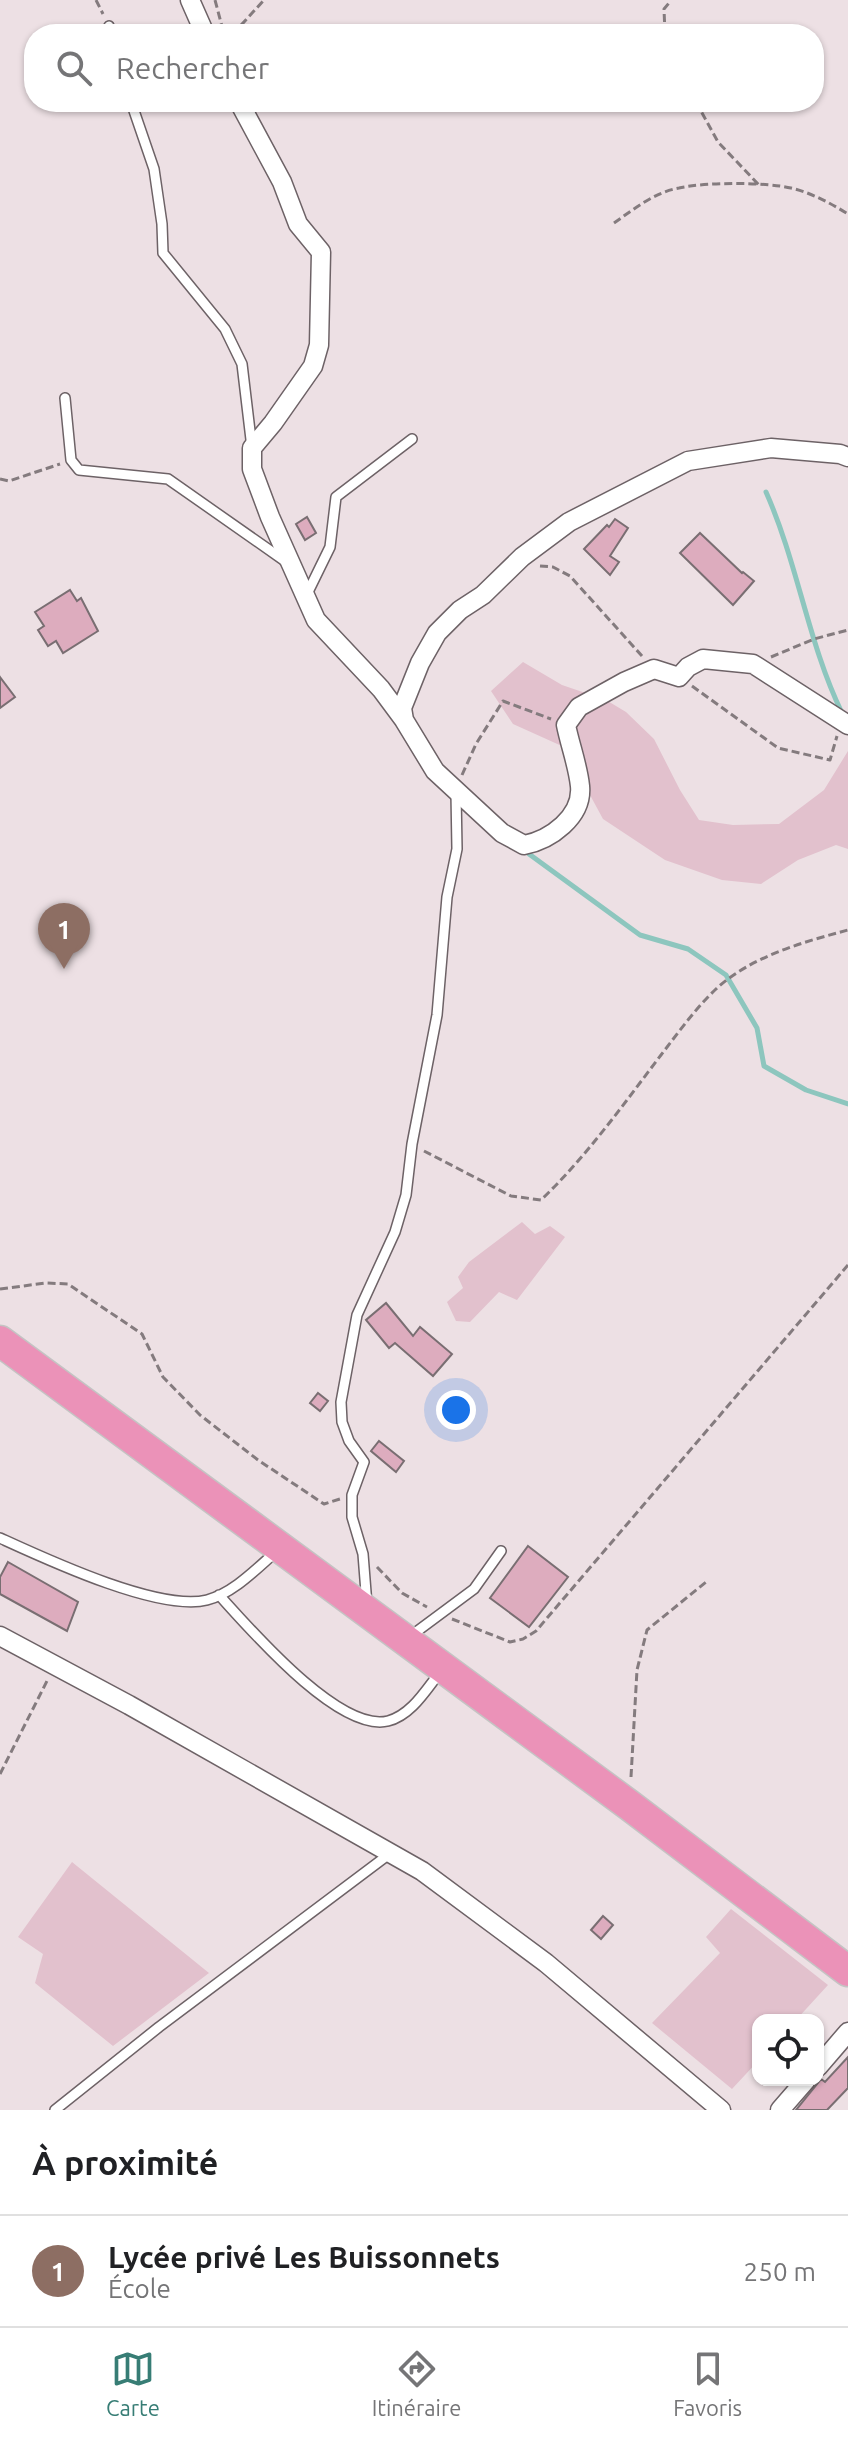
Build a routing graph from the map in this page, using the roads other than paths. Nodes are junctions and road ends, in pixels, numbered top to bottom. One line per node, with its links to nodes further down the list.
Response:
1 (190, 0): 2 (street)
2 (201, 24)
3 (134, 112): 7 (lane)
4 (244, 112): 7 (street)
5 (65, 398): 9 (lane)
6 (412, 439): 10 (lane)
7 (252, 448): 9 (street)
8 (848, 457): 11 (street)
9 (288, 563): 10 (street)
10 (305, 597): 11 (street)
11 (404, 720): 13 (street)
12 (844, 723): 13 (street)
13 (456, 790): 19 (lane)
14 (0, 1341): 16 (highway)
15 (0, 1538): 18 (lane)
16 (280, 1548): 18 (lane); 19 (highway)
17 (501, 1551): 21 (lane)
18 (219, 1595): 22 (lane)
19 (368, 1612): 21 (highway)
20 (0, 1636): 23 (street)
21 (405, 1640): 22 (highway)
22 (443, 1668): 24 (highway)
23 (392, 1852): 28 (lane); 29 (street)
24 (848, 1971)
25 (848, 2032): 26 (street)
26 (824, 2060)
27 (801, 2086): 30 (street)
28 (55, 2110)
29 (721, 2110)
30 (780, 2110)

